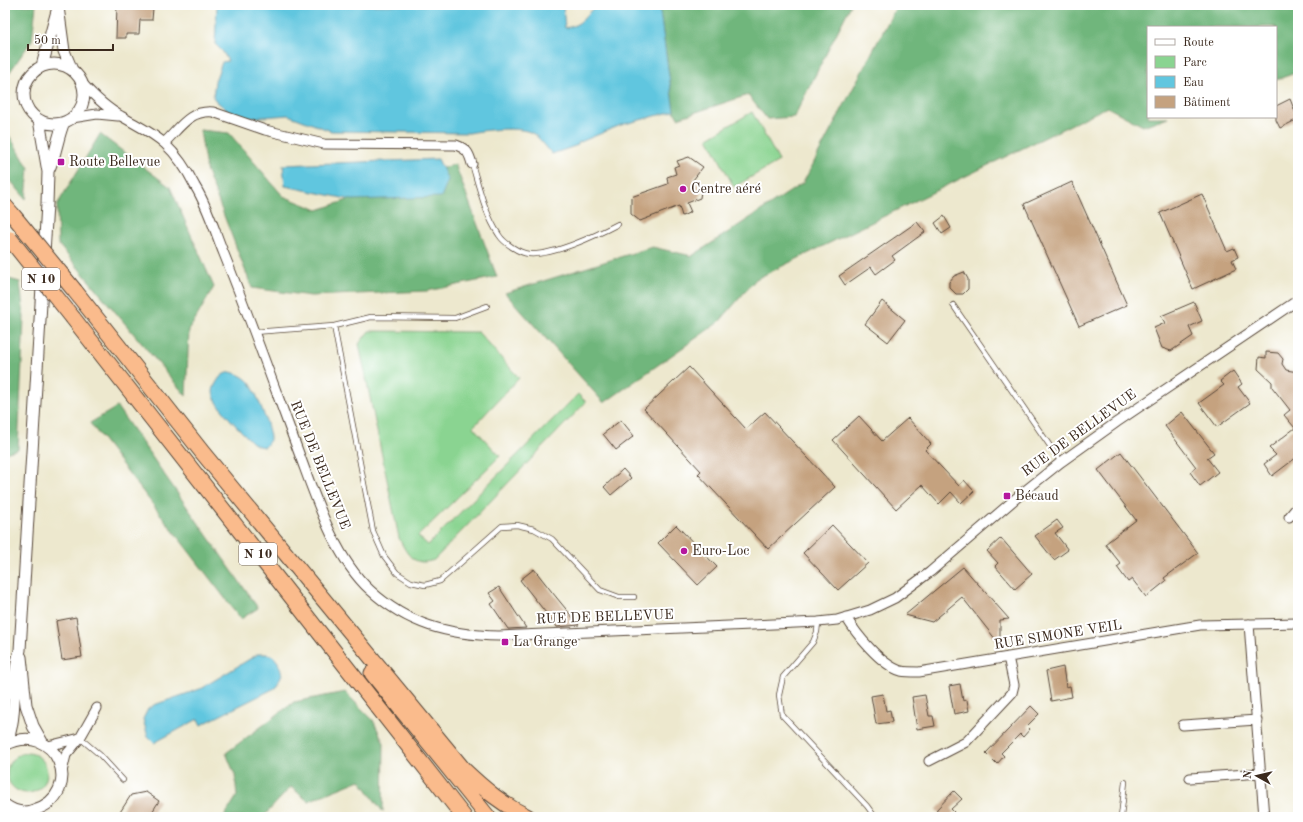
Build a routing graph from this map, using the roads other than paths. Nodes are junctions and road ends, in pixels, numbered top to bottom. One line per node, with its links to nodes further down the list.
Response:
1 (58, 6): 2 (street); 3 (street)
2 (42, 66): 3 (street); 6 (street)
3 (72, 70): 4 (street)
4 (82, 83): 5 (street, RUE DE BELLEVUE); 7 (street)
5 (120, 116): 7 (street, RUE DE BELLEVUE); 8 (street, RUE DE BELLEVUE)
6 (39, 120): 7 (street); 10 (street)
7 (68, 120): 10 (street)
8 (164, 143): 9 (street); 18 (street, RUE DE BELLEVUE)
9 (472, 164): 12 (lane)
10 (48, 172): 28 (street)
11 (8, 210): 19 (highway, N 10, bridge)
12 (618, 224)
13 (7, 237): 46 (highway, N 10, bridge)
14 (1298, 300): 20 (street, RUE DE BELLEVUE)
15 (953, 305): 20 (lane)
16 (487, 306): 17 (lane)
17 (334, 326): 18 (lane); 23 (lane)
18 (254, 332): 25 (street, RUE DE BELLEVUE)
19 (202, 452): 47 (highway, N 10); 48 (highway)
20 (1061, 462): 24 (street, RUE DE BELLEVUE)
21 (1298, 506): 22 (street)
22 (1289, 517)
23 (634, 597)
24 (846, 617): 25 (street, RUE DE BELLEVUE); 29 (street, RUE SIMONE VEIL)
25 (818, 622): 49 (lane)
26 (1298, 623): 27 (street, RUE SIMONE VEIL)
27 (1249, 624): 29 (street, RUE SIMONE VEIL); 31 (street)
28 (20, 650): 34 (street); 35 (street)
29 (1008, 657): 36 (street)
30 (97, 708): 33 (street)
31 (1257, 720): 32 (street); 38 (street)
32 (1183, 725)
33 (80, 738): 35 (street); 37 (street); 40 (lane)
34 (5, 744): 35 (street)
35 (45, 744): 37 (street)
36 (929, 761)
37 (62, 773): 42 (street)
38 (1261, 773): 39 (street); 51 (street)
39 (1190, 778)
40 (123, 780)
41 (1125, 782): 50 (lane)
42 (50, 802): 44 (street); 45 (street)
43 (6, 807): 44 (street)
44 (23, 814)
45 (47, 817)
46 (463, 817)
47 (488, 817)
48 (528, 817)
49 (875, 817)
50 (1121, 817)
51 (1264, 817)

